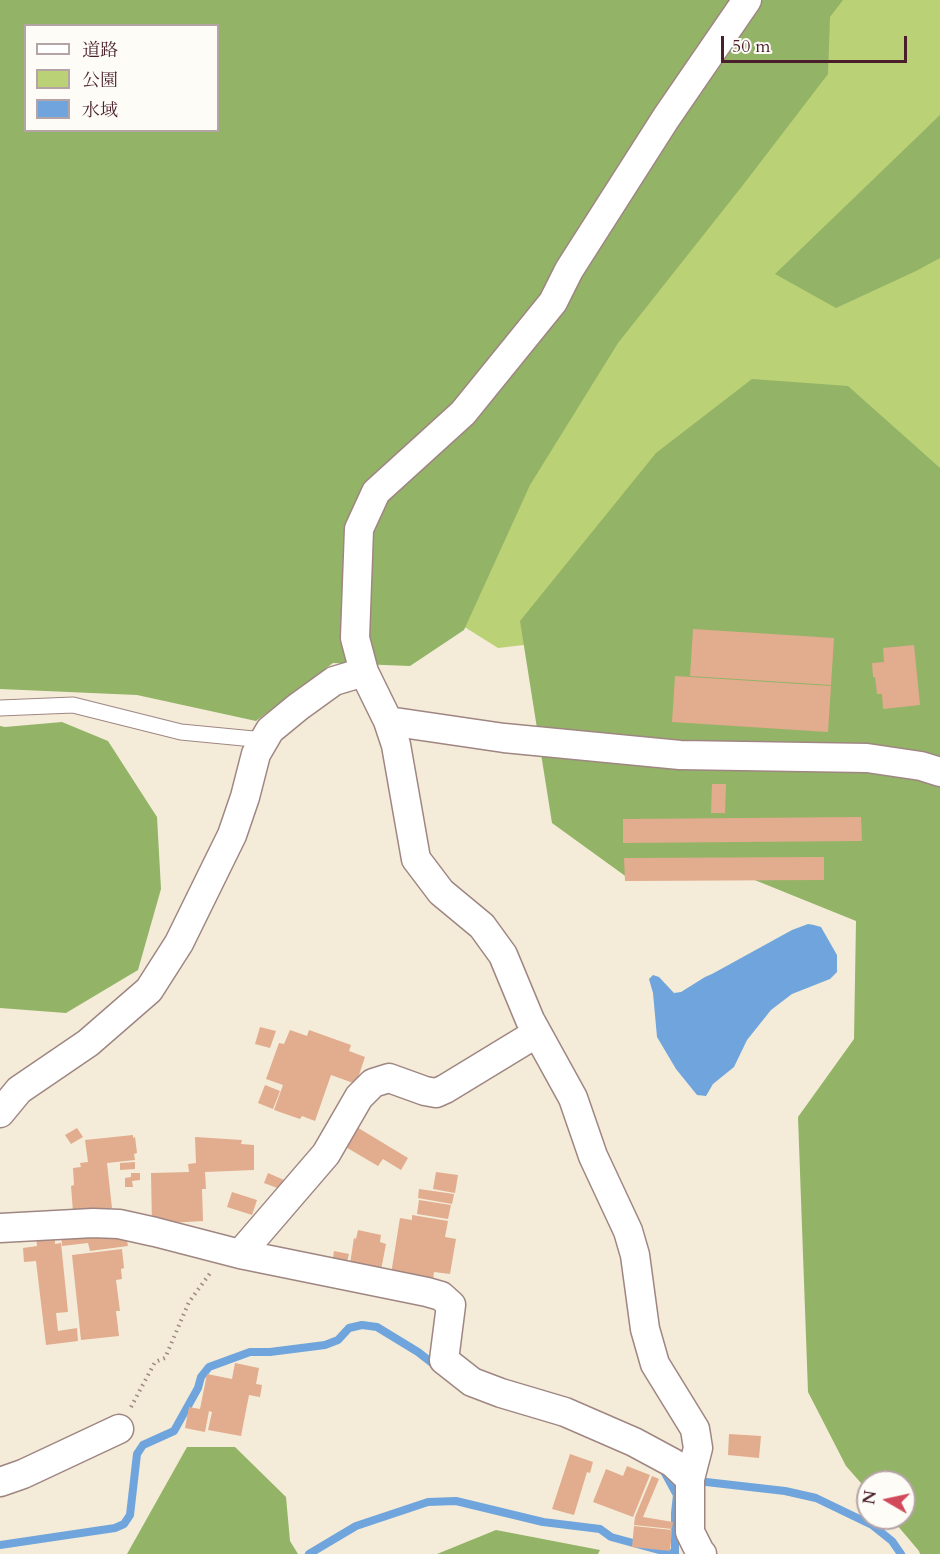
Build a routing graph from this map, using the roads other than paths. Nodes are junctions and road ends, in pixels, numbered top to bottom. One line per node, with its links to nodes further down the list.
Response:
1 (747, 0): 2 (street)
2 (364, 672): 4 (street); 5 (street)
3 (0, 708): 5 (lane)
4 (388, 722): 6 (street); 7 (street)
5 (264, 740): 8 (street)
6 (940, 772)
7 (537, 1033): 10 (street); 12 (street)
8 (0, 1113)
9 (0, 1228): 10 (street)
10 (234, 1252): 12 (street)
11 (119, 1429): 13 (street)
12 (690, 1479): 14 (street)
13 (0, 1482)
14 (702, 1554)

